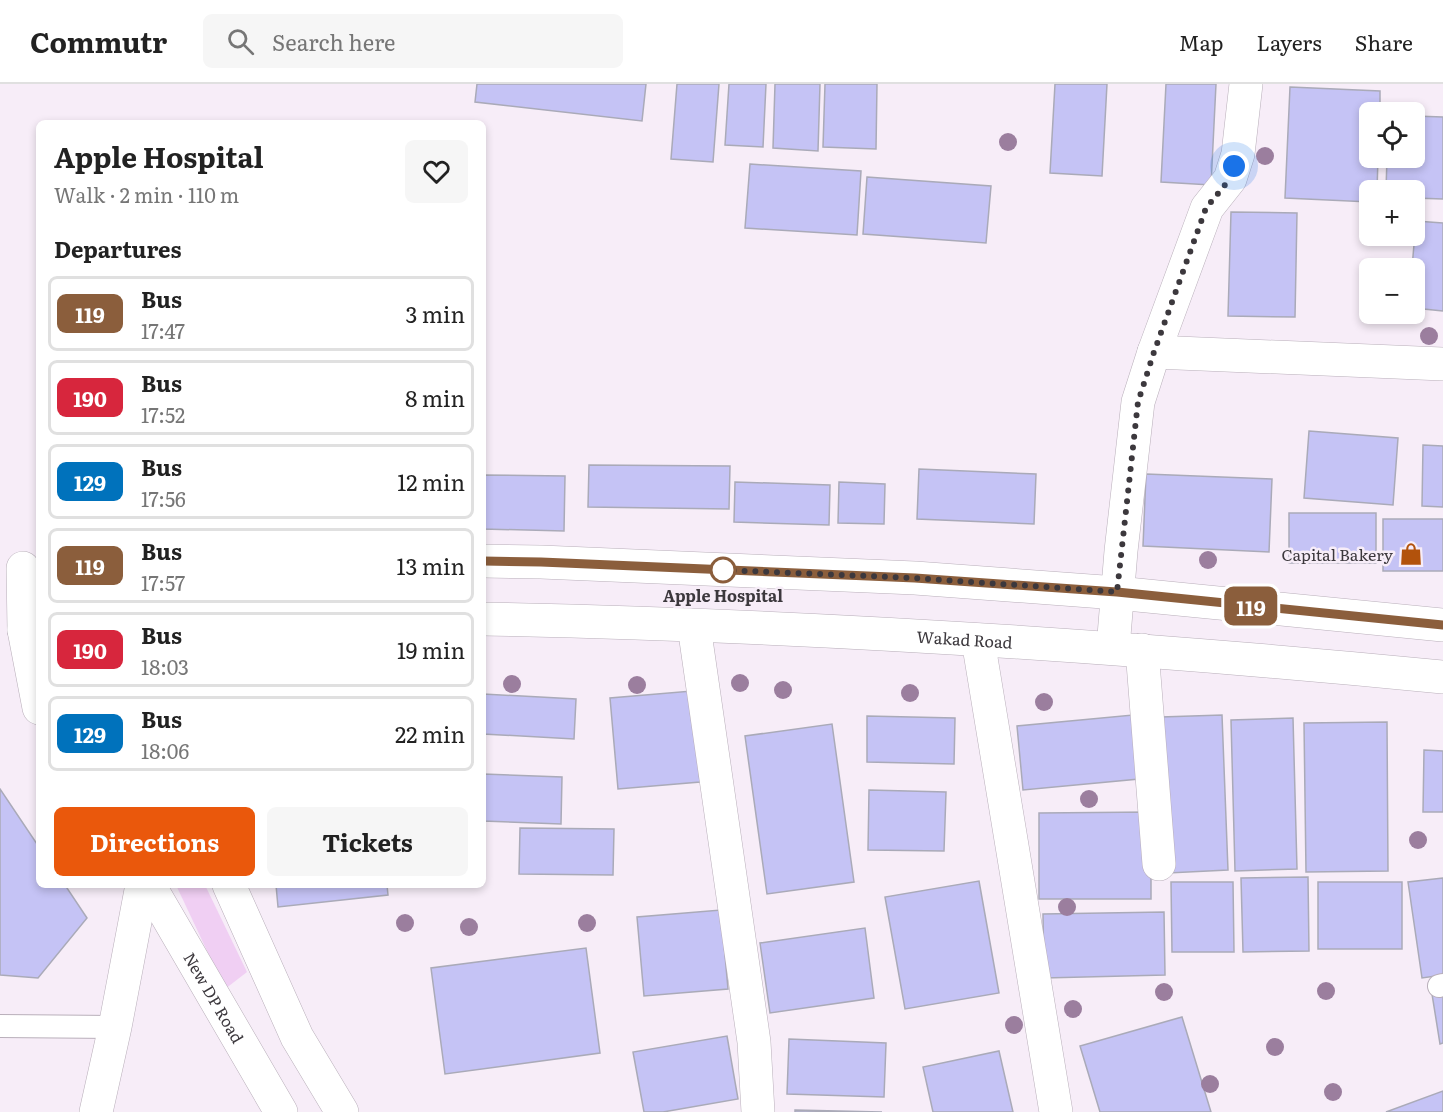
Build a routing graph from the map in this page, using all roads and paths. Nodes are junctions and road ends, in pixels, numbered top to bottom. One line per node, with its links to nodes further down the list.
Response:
1 (1246, 84): 2 (main road)
2 (1154, 352): 3 (main road); 6 (main road)
3 (1443, 364)
4 (486, 561): 6 (main road)
5 (21, 568): 10 (main road)
6 (1117, 592): 8 (main road); 12 (main road)
7 (486, 619): 9 (main road, Wakad Road)
8 (1443, 625)
9 (694, 626): 11 (main road, Wakad Road); 24 (main road)
10 (21, 630): 14 (main road)
11 (978, 640): 12 (main road, Wakad Road); 25 (main road)
12 (1127, 649): 13 (main road, Wakad Road); 15 (main road)
13 (1443, 677)
14 (36, 695)
15 (1159, 864)
16 (141, 888): 20 (main road)
17 (151, 888): 22 (main road, New DP Road)
18 (230, 888): 23 (main road)
19 (0, 1026): 20 (lane)
20 (115, 1027): 21 (main road)
21 (96, 1112)
22 (281, 1112)
23 (342, 1112)
24 (758, 1112)
25 (1056, 1112)

